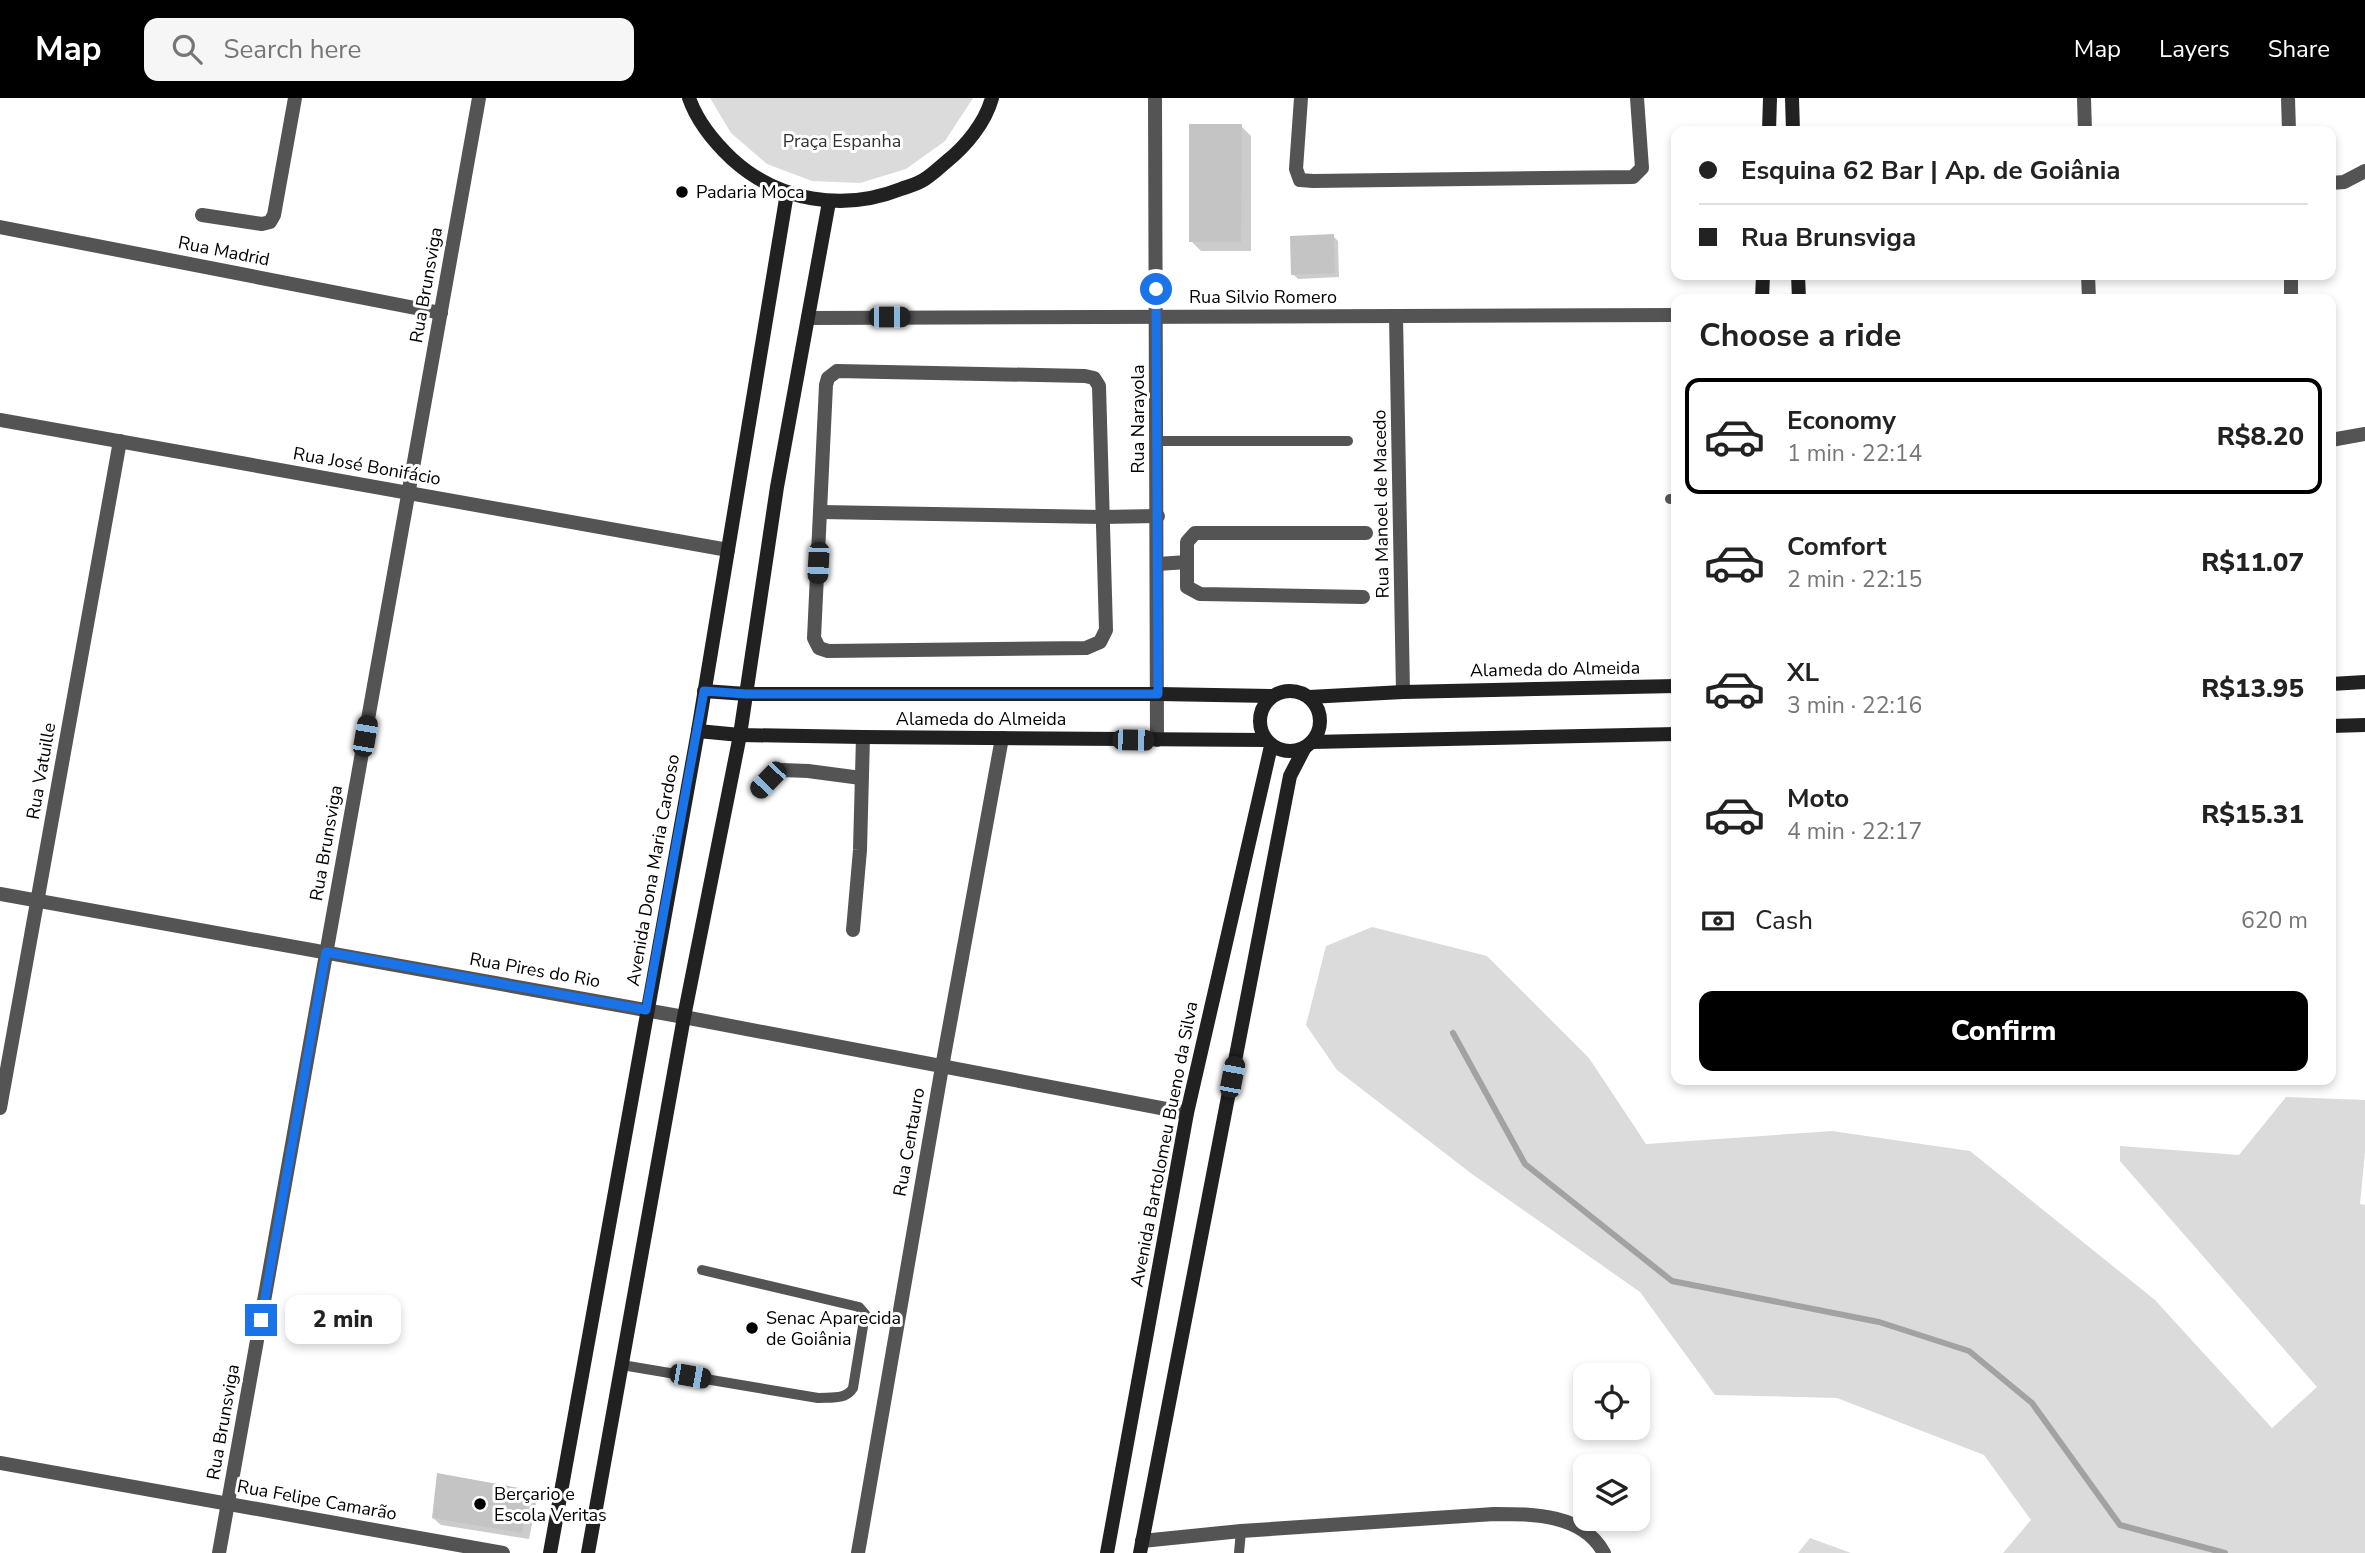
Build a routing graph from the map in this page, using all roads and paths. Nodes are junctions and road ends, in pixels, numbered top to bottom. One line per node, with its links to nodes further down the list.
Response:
1 (295, 98): 20 (street)
2 (479, 98): 22 (street, Rua Brunsviga)
3 (689, 98): 18 (street)
4 (992, 98): 19 (street)
5 (1155, 98): 25 (street, Rua Narayola)
6 (1301, 98): 7 (street)
7 (1637, 98)
8 (1770, 98): 12 (street)
9 (1792, 98): 13 (street)
10 (2084, 98): 14 (street)
11 (2288, 98): 15 (street)
12 (1769, 126)
13 (1793, 126)
14 (2085, 126)
15 (2288, 126)
16 (2365, 171): 17 (street)
17 (2336, 183)
18 (787, 193): 19 (street); 38 (street, Avenida Dona Maria Cardoso)
19 (829, 202): 26 (street)
20 (202, 215)
21 (0, 227): 22 (street, Rua Madrid)
22 (441, 313): 33 (street, Rua Brunsviga)
23 (1671, 315): 24 (street, Rua Silvio Romero)
24 (1396, 316): 25 (street, Rua Silvio Romero); 46 (street, Rua Manoel de Macedo)
25 (1156, 317): 26 (street, Rua Silvio Romero); 30 (street, Rua Narayola)
26 (808, 318): 47 (street)
27 (0, 420): 32 (street, Rua José Bonifácio)
28 (2365, 434): 29 (street)
29 (2336, 439)
30 (1157, 441): 31 (lane); 35 (street, Rua Narayola)
31 (1348, 441)
32 (120, 442): 33 (street, Rua José Bonifácio); 64 (street, Rua Vatuille)
33 (408, 493): 38 (street, Rua José Bonifácio); 66 (street, Rua Brunsviga)
34 (821, 512): 36 (street); 36 (street); 36 (street)
35 (1158, 516): 36 (street); 40 (street, Rua Narayola)
36 (1102, 517)
37 (1366, 533): 39 (street)
38 (728, 550): 45 (street, Avenida Dona Maria Cardoso)
39 (1187, 562): 40 (street); 41 (street)
40 (1158, 564): 48 (street, Rua Narayola)
41 (1363, 597)
42 (2365, 682): 43 (street)
43 (2336, 684)
44 (1671, 686): 46 (street, Alameda do Almeida)
45 (704, 691): 47 (street, Alameda do Almeida); 53 (street, Avenida Dona Maria Cardoso)
46 (1403, 692): 50 (street, Alameda do Almeida)
47 (746, 694): 48 (street, Alameda do Almeida); 55 (street)
48 (1158, 694): 49 (street, Alameda do Almeida); 58 (street, Rua Narayola)
49 (1271, 696): 50 (street); 59 (street)
50 (1309, 697): 60 (street)
51 (2365, 725): 52 (street)
52 (2336, 726)
53 (698, 731): 55 (street, Alameda do Almeida); 67 (street, Avenida Dona Maria Cardoso)
54 (1671, 734): 60 (street)
55 (740, 735): 56 (street, Alameda do Almeida); 68 (street)
56 (863, 737): 57 (street, Alameda do Almeida); 61 (street)
57 (1002, 738): 58 (street, Alameda do Almeida); 69 (street, Rua Centauro)
58 (1157, 740): 59 (street, Alameda do Almeida)
59 (1268, 743): 60 (street); 71 (street, Avenida Bartolomeu Bueno da Silva)
60 (1308, 746): 77 (street)
61 (861, 778): 62 (street); 65 (street)
62 (758, 790)
63 (0, 894): 64 (street, Rua Pires do Rio)
64 (37, 901): 66 (street, Rua Pires do Rio); 70 (street, Rua Vatuille)
65 (853, 930)
66 (326, 952): 67 (street, Rua Pires do Rio); 75 (street, Rua Brunsviga)
67 (646, 1010): 68 (street, Rua Pires do Rio); 80 (street, Avenida Dona Maria Cardoso)
68 (684, 1017): 69 (street, Rua Pires do Rio); 73 (street)
69 (942, 1067): 71 (street, Rua Pires do Rio); 82 (street, Rua Centauro)
70 (0, 1108)
71 (1186, 1113): 83 (street, Avenida Bartolomeu Bueno da Silva)
72 (702, 1270): 73 (lane)
73 (622, 1365): 81 (street)
74 (0, 1463): 75 (street, Rua Felipe Camarão)
75 (228, 1504): 78 (street, Rua Brunsviga); 79 (street, Rua Felipe Camarão)
76 (1241, 1531): 77 (street); 84 (lane); 85 (street)
77 (1141, 1547)
78 (219, 1553)
79 (503, 1553)
80 (550, 1553)
81 (589, 1553)
82 (858, 1553)
83 (1107, 1553)
84 (1240, 1553)
85 (1604, 1553)

